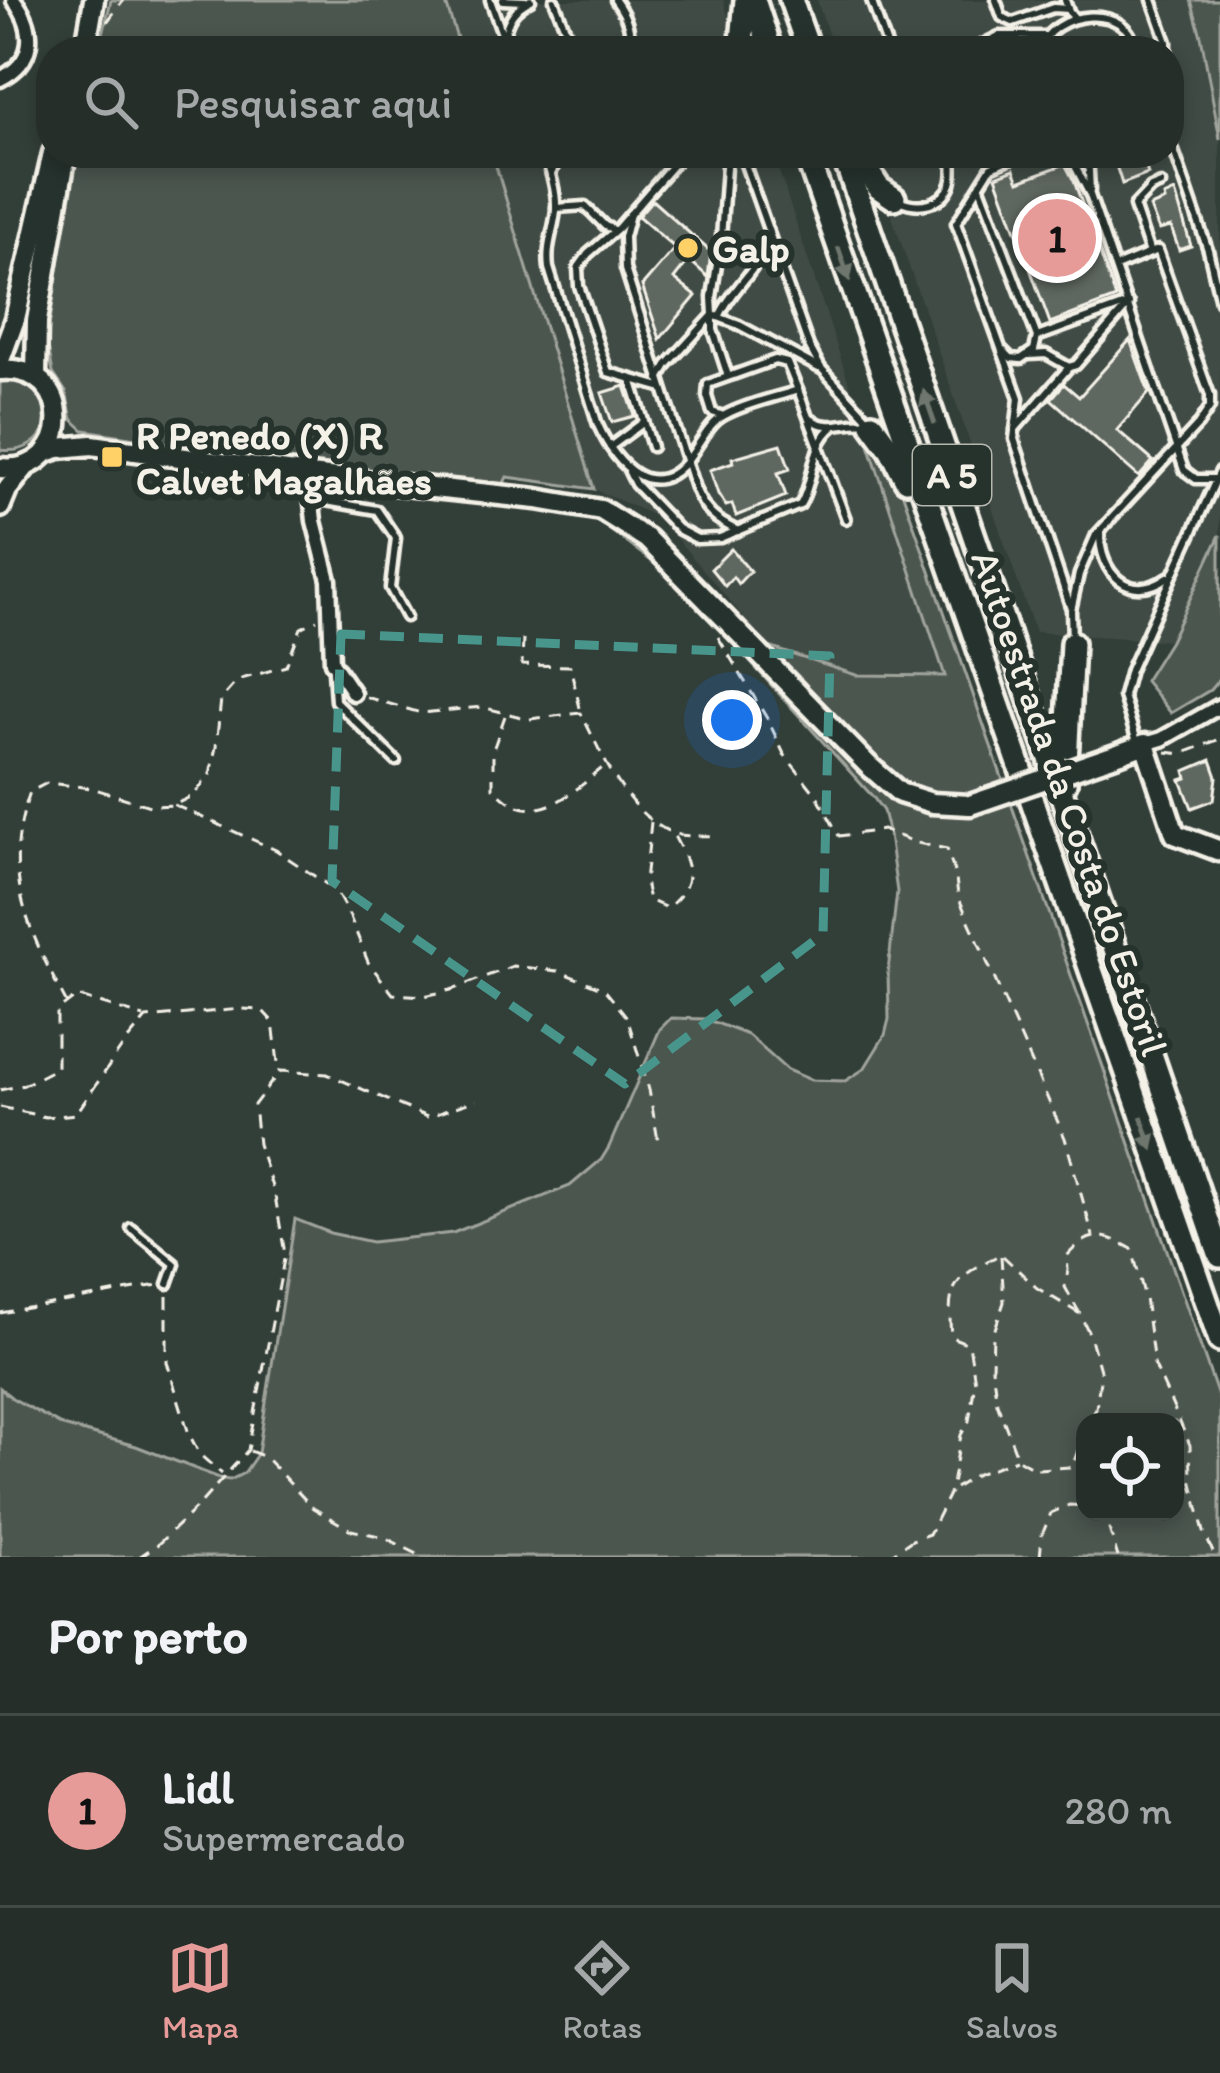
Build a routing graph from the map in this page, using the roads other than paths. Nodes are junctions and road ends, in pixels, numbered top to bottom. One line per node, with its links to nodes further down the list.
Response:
1 (14, 0): 26 (street)
2 (490, 0): 14 (lane)
3 (503, 0): 4 (lane)
4 (530, 0): 15 (lane)
5 (554, 0): 16 (lane)
6 (615, 0): 17 (lane)
7 (750, 0): 18 (highway); 19 (highway)
8 (791, 0): 20 (highway)
9 (871, 0): 21 (lane)
10 (996, 0): 12 (lane)
11 (1152, 0): 25 (lane)
12 (1067, 4): 13 (lane)
13 (1076, 17): 23 (lane); 24 (lane)
14 (502, 36)
15 (505, 36)
16 (568, 36)
17 (631, 36)
18 (744, 36)
19 (765, 36)
20 (804, 36)
21 (884, 36)
22 (1000, 36): 23 (lane)
23 (1045, 36)
24 (1133, 36)
25 (1165, 36)
26 (0, 80)
27 (50, 168): 59 (street)
28 (63, 168): 64 (street)
29 (549, 168): 42 (lane)
30 (554, 168): 42 (lane)
31 (668, 168): 48 (lane)
32 (726, 168): 55 (lane)
33 (747, 168): 50 (lane)
34 (811, 168): 92 (highway, Autoestrada da Costa do Estoril / A 5, one-way to 92)
35 (848, 168): 104 (highway, Autoestrada da Costa do Estoril / A 5, one-way to 35)
36 (866, 168): 46 (highway)
37 (952, 168): 46 (lane)
38 (990, 168): 44 (lane)
39 (1076, 168): 45 (lane)
40 (1089, 168): 45 (lane)
41 (1180, 168): 53 (lane)
42 (551, 175): 47 (lane)
43 (1161, 184): 51 (lane)
44 (980, 187): 56 (lane); 57 (lane)
45 (1090, 195): 52 (lane)
46 (895, 198)
47 (556, 208): 49 (lane); 76 (lane)
48 (630, 214): 49 (lane); 66 (lane)
49 (616, 230): 65 (lane)
50 (769, 234): 55 (lane); 62 (lane)
51 (1150, 253): 52 (lane); 79 (lane)
52 (1116, 267): 54 (lane)
53 (1220, 302)
54 (1129, 304): 56 (lane); 60 (lane); 79 (lane)
55 (716, 316): 62 (lane); 63 (lane); 66 (lane)
56 (1037, 337): 58 (lane)
57 (998, 344): 58 (lane); 74 (lane)
58 (1029, 355): 60 (lane)
59 (0, 360)
60 (1069, 367): 74 (lane)
61 (0, 370): 64 (street)
62 (824, 371): 72 (lane)
63 (728, 376): 67 (lane); 68 (lane)
64 (36, 377): 70 (street)
65 (631, 379): 66 (lane); 71 (lane)
66 (660, 384): 81 (lane)
67 (798, 390): 68 (lane); 69 (lane)
68 (721, 416): 81 (lane)
69 (808, 416): 73 (lane); 78 (lane)
70 (58, 418): 75 (street); 80 (street)
71 (644, 422): 76 (lane); 77 (lane)
72 (872, 424): 73 (lane); 92 (highway)
73 (834, 426): 78 (lane)
74 (1014, 431): 95 (lane)
75 (92, 445): 80 (street); 85 (street)
76 (610, 447): 83 (lane)
77 (652, 447)
78 (818, 448): 89 (lane); 90 (lane)
79 (1177, 448): 86 (lane); 91 (lane)
80 (46, 452): 82 (street)
81 (686, 461): 83 (lane); 90 (lane)
82 (26, 466): 84 (street); 88 (street)
83 (626, 467): 90 (lane)
84 (0, 468)
85 (308, 475): 87 (street); 102 (street, bridge)
86 (1218, 475): 93 (lane)
87 (311, 499): 96 (lane); 99 (street)
88 (0, 507)
89 (846, 519)
90 (739, 531)
91 (1100, 531): 94 (lane); 95 (lane)
92 (943, 550): 109 (highway, Autoestrada da Costa do Estoril / A 5, one-way to 109)
93 (1174, 569): 94 (lane); 97 (lane)
94 (1144, 586): 97 (lane)
95 (1071, 610): 98 (lane)
96 (406, 617)
97 (1151, 624): 102 (lane)
98 (1072, 643): 104 (highway)
99 (332, 662): 100 (street); 103 (lane)
100 (352, 693)
101 (1220, 706): 102 (street)
102 (1141, 746): 105 (street)
103 (396, 761)
104 (1065, 795): 107 (highway, Autoestrada da Costa do Estoril / A 5)
105 (1220, 851)
106 (131, 1228): 108 (lane)
107 (1220, 1256)
108 (167, 1284)
109 (1220, 1340)

